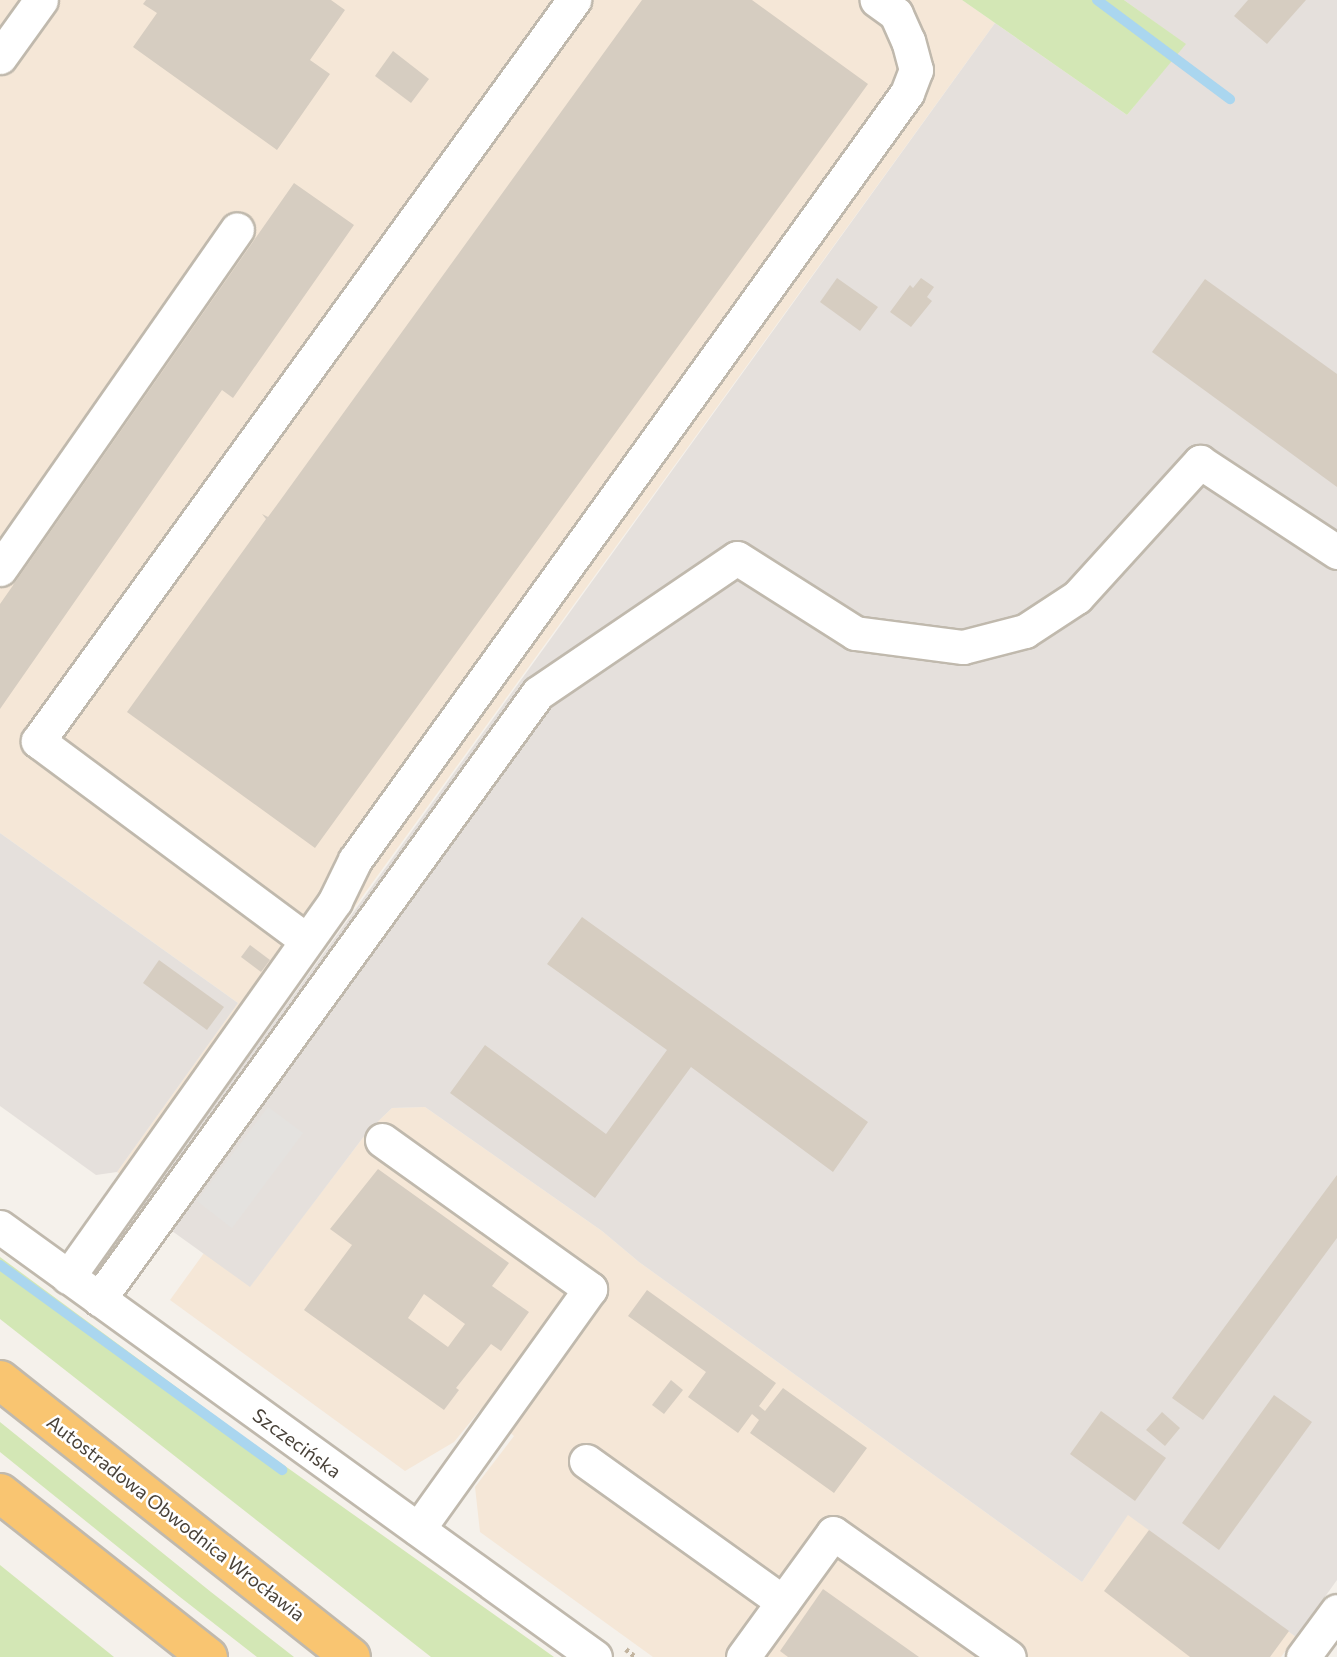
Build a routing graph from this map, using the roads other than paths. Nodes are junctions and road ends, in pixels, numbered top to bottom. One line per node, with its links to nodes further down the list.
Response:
1 (41, 0): 4 (street)
2 (574, 0): 8 (street)
3 (877, 0): 8 (street)
4 (0, 57)
5 (237, 229): 7 (street)
6 (1337, 552): 12 (street)
7 (0, 569)
8 (306, 940): 11 (street)
9 (382, 1140): 16 (street)
10 (0, 1227): 11 (street, Szczecińska)
11 (68, 1278): 12 (street, Szczecińska)
12 (99, 1299): 16 (street, Szczecińska)
13 (0, 1380): 20 (highway, Autostradowa Obwodnica Wrocławia)
14 (586, 1461): 17 (street)
15 (0, 1493): 19 (highway)
16 (418, 1530): 21 (street, Szczecińska)
17 (783, 1602): 22 (street); 23 (street)
18 (1337, 1612): 24 (street)
19 (208, 1657)
20 (351, 1657)
21 (595, 1657)
22 (743, 1657)
23 (1009, 1657)
24 (1303, 1657)

